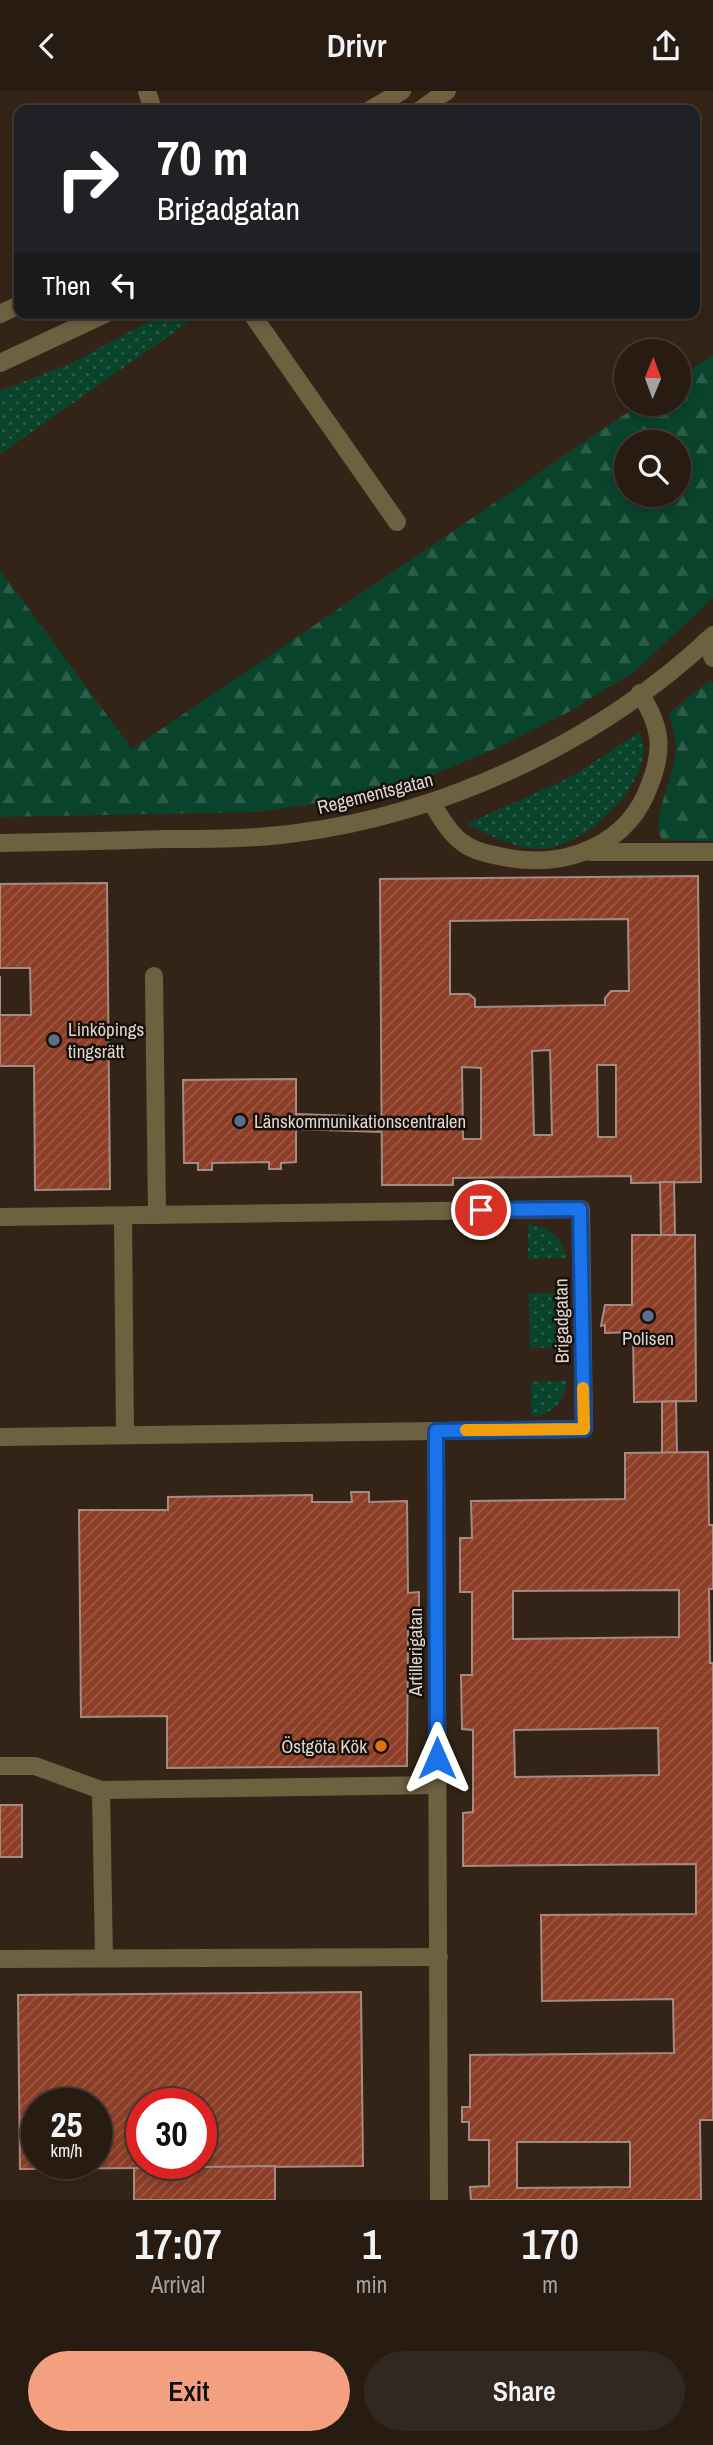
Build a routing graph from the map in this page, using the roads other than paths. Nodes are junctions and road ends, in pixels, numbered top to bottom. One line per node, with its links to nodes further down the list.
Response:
1 (402, 91): 3 (street)
2 (447, 91): 4 (street)
3 (378, 105)
4 (427, 105)
5 (94, 319): 7 (street)
6 (255, 319): 8 (street)
7 (0, 363)
8 (397, 522)
9 (711, 645): 10 (street, Regementsgatan)
10 (640, 693): 11 (street, Regementsgatan); 13 (street)
11 (431, 802): 12 (street, Regementsgatan); 13 (street)
12 (0, 843)
13 (586, 852): 14 (street)
14 (713, 852)
15 (154, 976): 16 (street)
16 (157, 1215): 17 (street, Brigadgatan); 19 (street, Brigadgatan)
17 (123, 1216): 18 (street, Brigadgatan); 20 (street)
18 (0, 1217)
19 (436, 1431): 20 (street, Brigadgatan); 23 (street, Artillerigatan)
20 (125, 1435): 21 (street, Brigadgatan)
21 (0, 1437)
22 (0, 1766): 24 (street)
23 (437, 1785): 24 (street); 25 (street, Artillerigatan)
24 (101, 1790): 26 (street)
25 (439, 1957): 26 (street); 28 (street, Artillerigatan)
26 (104, 1958): 27 (street)
27 (0, 1959)
28 (439, 2200)

